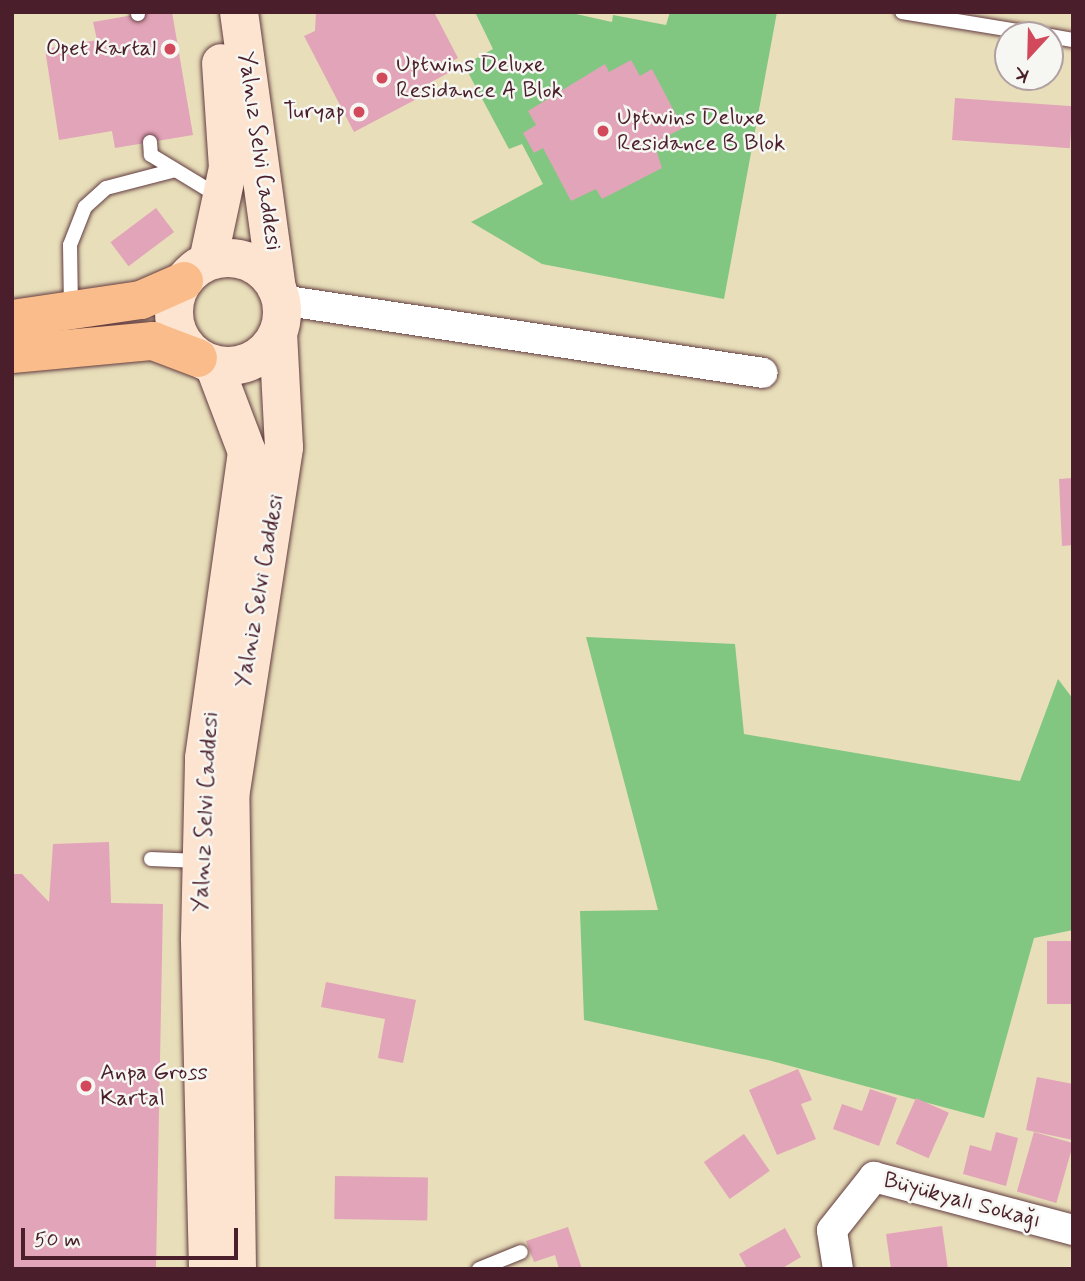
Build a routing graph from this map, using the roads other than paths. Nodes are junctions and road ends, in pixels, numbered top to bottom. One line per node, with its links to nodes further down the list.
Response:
1 (213, 12): 7 (street, Yalnız Selvi Caddesi)
2 (239, 12): 9 (street, Yalnız Selvi Caddesi)
3 (902, 12): 4 (lane)
4 (994, 27)
5 (150, 142): 6 (lane)
6 (175, 170): 7 (lane); 10 (lane)
7 (224, 200): 8 (street, Yalnız Selvi Caddesi)
8 (196, 271): 9 (street, Yalnız Selvi Caddesi); 10 (highway); 13 (street, Yalnız Selvi Caddesi)
9 (279, 307): 13 (street); 14 (street); 20 (street, Yalniz Selvi Caddesi)
10 (71, 310): 11 (highway)
11 (12, 320)
12 (12, 354): 13 (highway)
13 (206, 361): 16 (street, Yalnız Selvi Caddesi)
14 (763, 373)
15 (151, 859): 16 (lane)
16 (200, 861): 19 (street, Yalnız Selvi Caddesi)
17 (1073, 1230): 22 (street, Büyükyalı Sokağı)
18 (521, 1252): 21 (lane)
19 (208, 1269)
20 (237, 1269)
21 (480, 1269)
22 (838, 1269)

